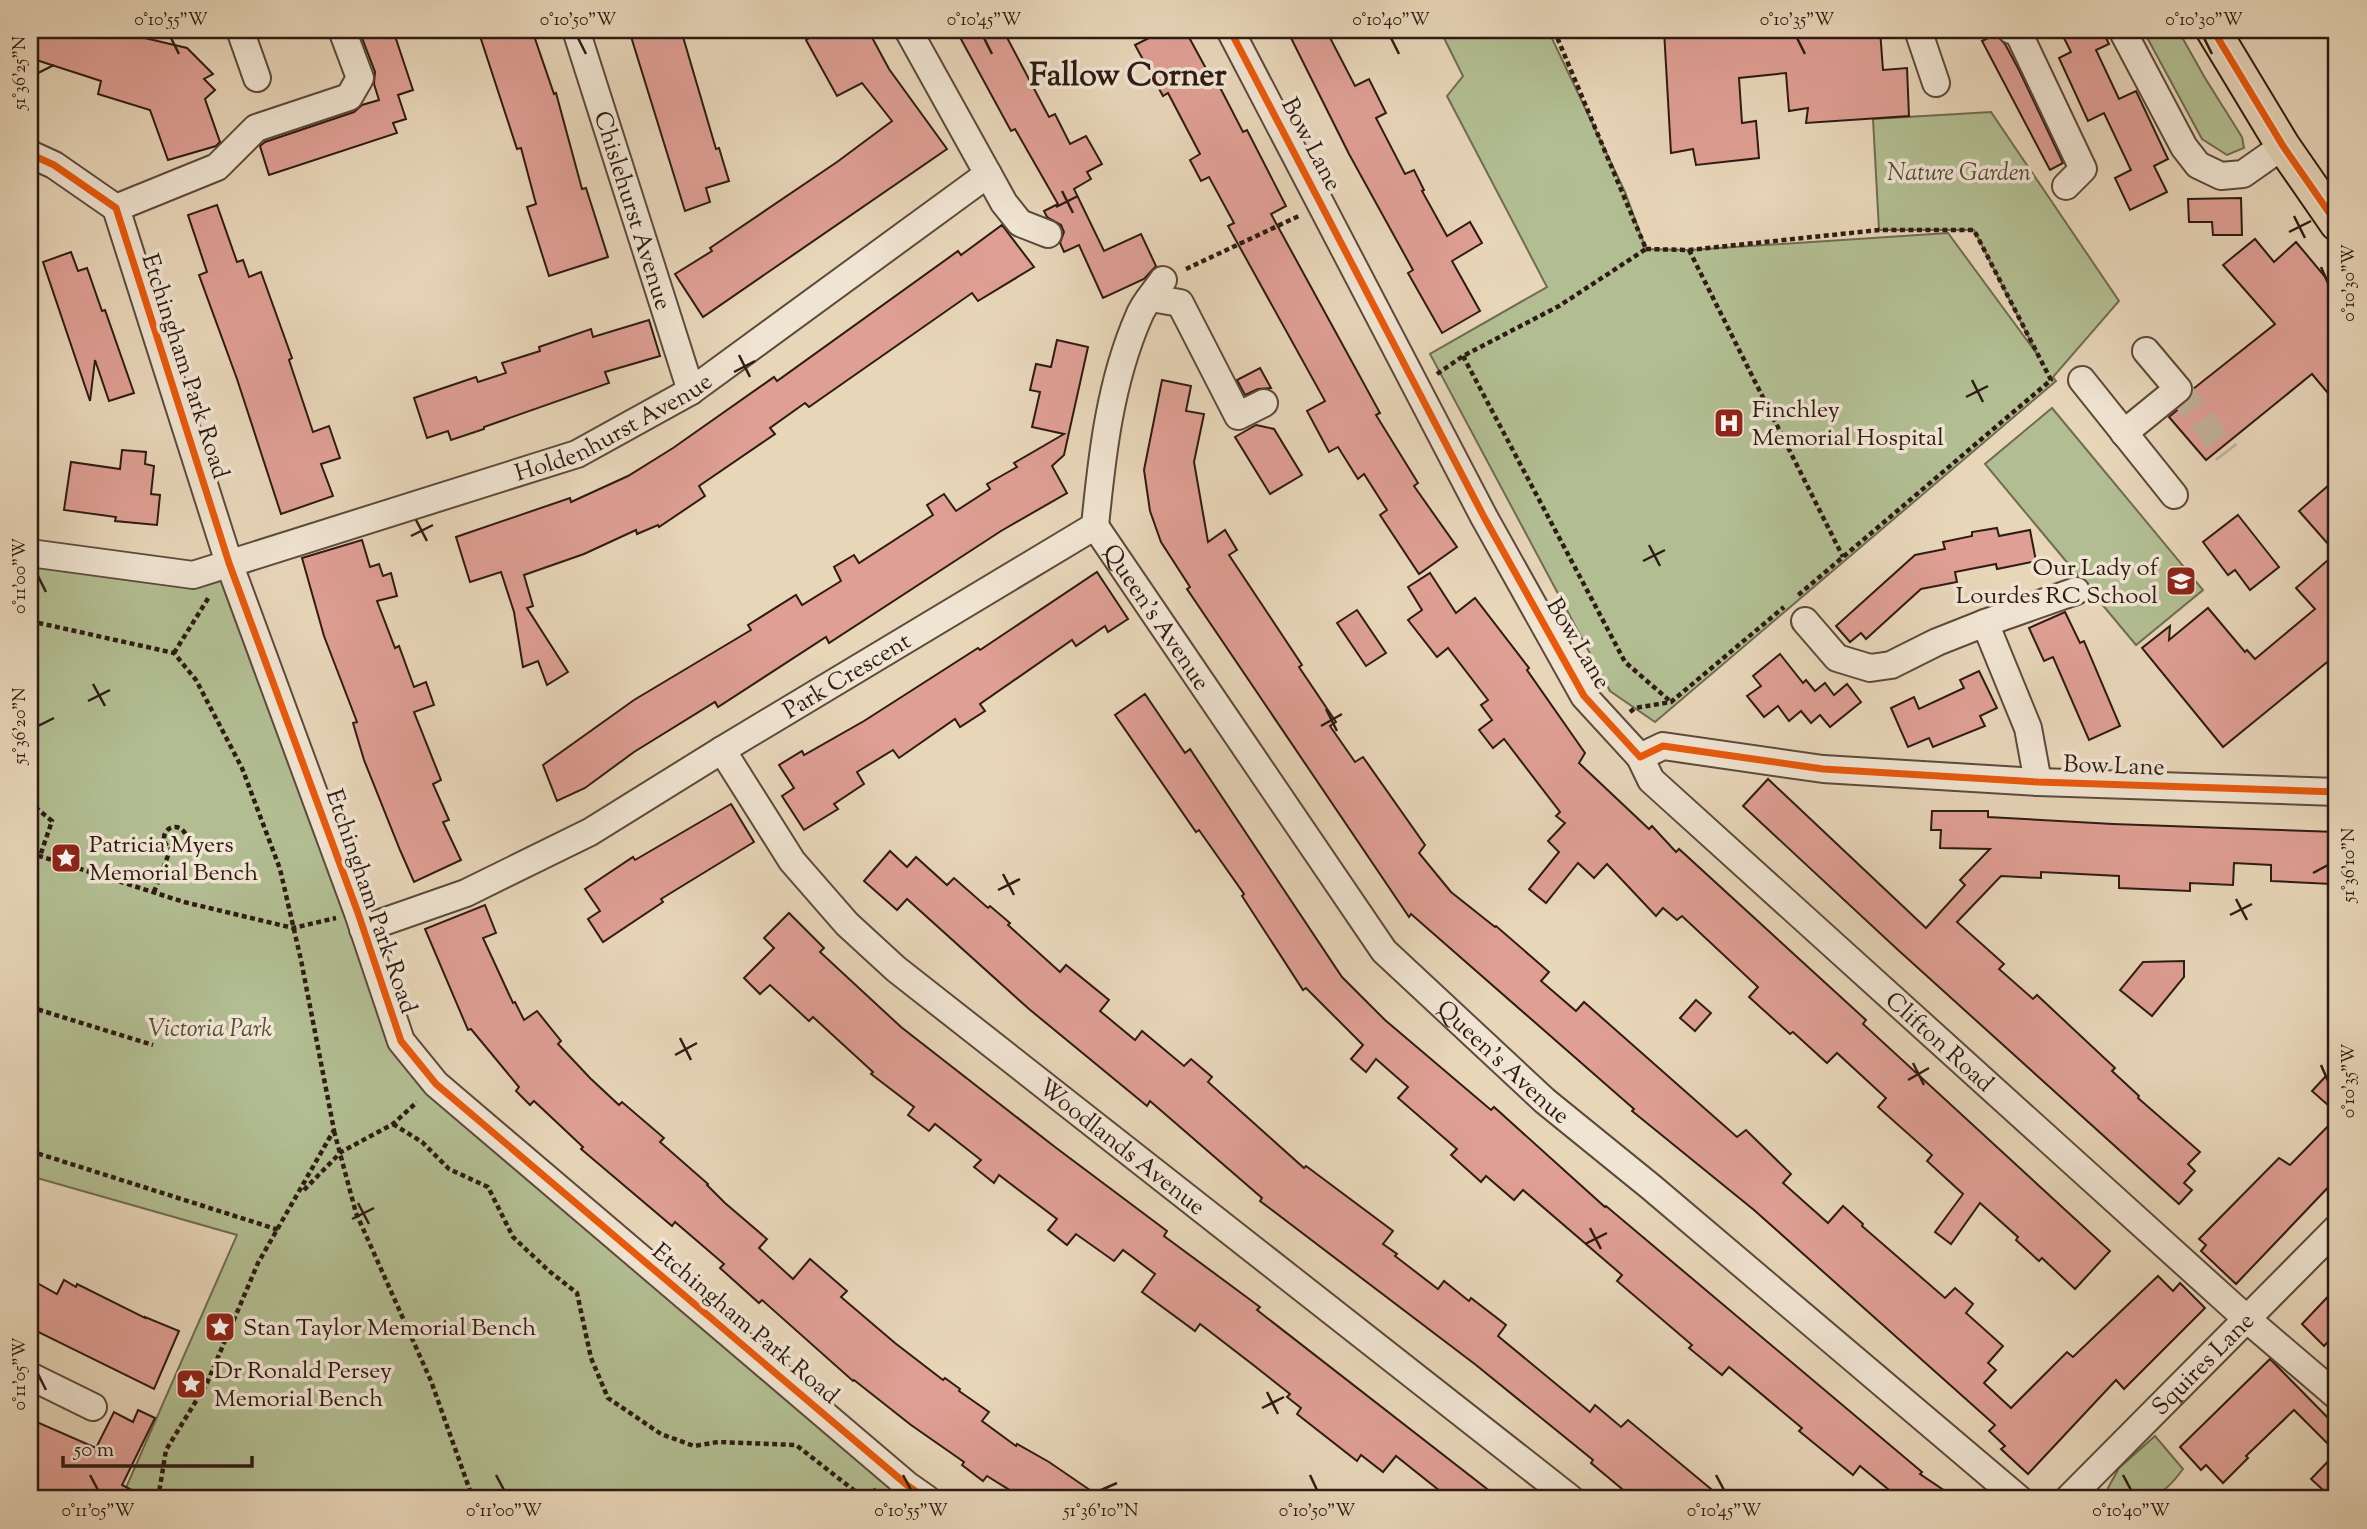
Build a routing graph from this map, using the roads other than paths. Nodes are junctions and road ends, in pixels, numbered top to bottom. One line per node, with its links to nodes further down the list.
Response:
1 (240, 30): 10 (street)
2 (342, 30): 16 (street)
3 (576, 30): 21 (street, Chislehurst Avenue)
4 (908, 30): 14 (street)
5 (1230, 30): 32 (street, Bow Lane)
6 (1918, 30): 11 (street)
7 (2011, 30): 15 (street)
8 (2122, 30): 12 (street)
9 (2219, 32): 12 (main road)
10 (257, 78)
11 (1936, 83)
12 (2283, 146): 17 (main road)
13 (30, 154): 16 (street)
14 (988, 174): 18 (street); 21 (street, Holdenhurst Avenue)
15 (2066, 186)
16 (116, 208): 27 (street, Etchingham Park Road)
17 (2337, 224)
18 (1048, 234)
19 (2146, 351): 23 (street)
20 (2082, 380): 23 (street)
21 (691, 391): 27 (street, Holdenhurst Avenue)
22 (1264, 402): 25 (street)
23 (2124, 433): 24 (street)
24 (2174, 495)
25 (1095, 526): 31 (street, Park Crescent); 43 (street, Queen's Avenue)
26 (30, 553): 27 (street, Holdenhurst Avenue)
27 (229, 563): 35 (street, Etchingham Park Road)
28 (2076, 592): 30 (street)
29 (1805, 621): 30 (street)
30 (1985, 623): 33 (street)
31 (722, 750): 35 (street, Park Crescent); 42 (street, Woodlands Avenue)
32 (1640, 757): 33 (street, Bow Lane); 37 (street, Clifton Road)
33 (2038, 782): 34 (street, Bow Lane)
34 (2337, 792)
35 (360, 921): 41 (street, Etchingham Park Road)
36 (2337, 1228): 37 (street, Squires Lane)
37 (2248, 1320): 39 (street, Clifton Road); 44 (street, Squires Lane)
38 (30, 1376): 40 (street)
39 (2337, 1396)
40 (93, 1407)
41 (911, 1494)
42 (1571, 1499)
43 (2019, 1499)
44 (2068, 1499)

